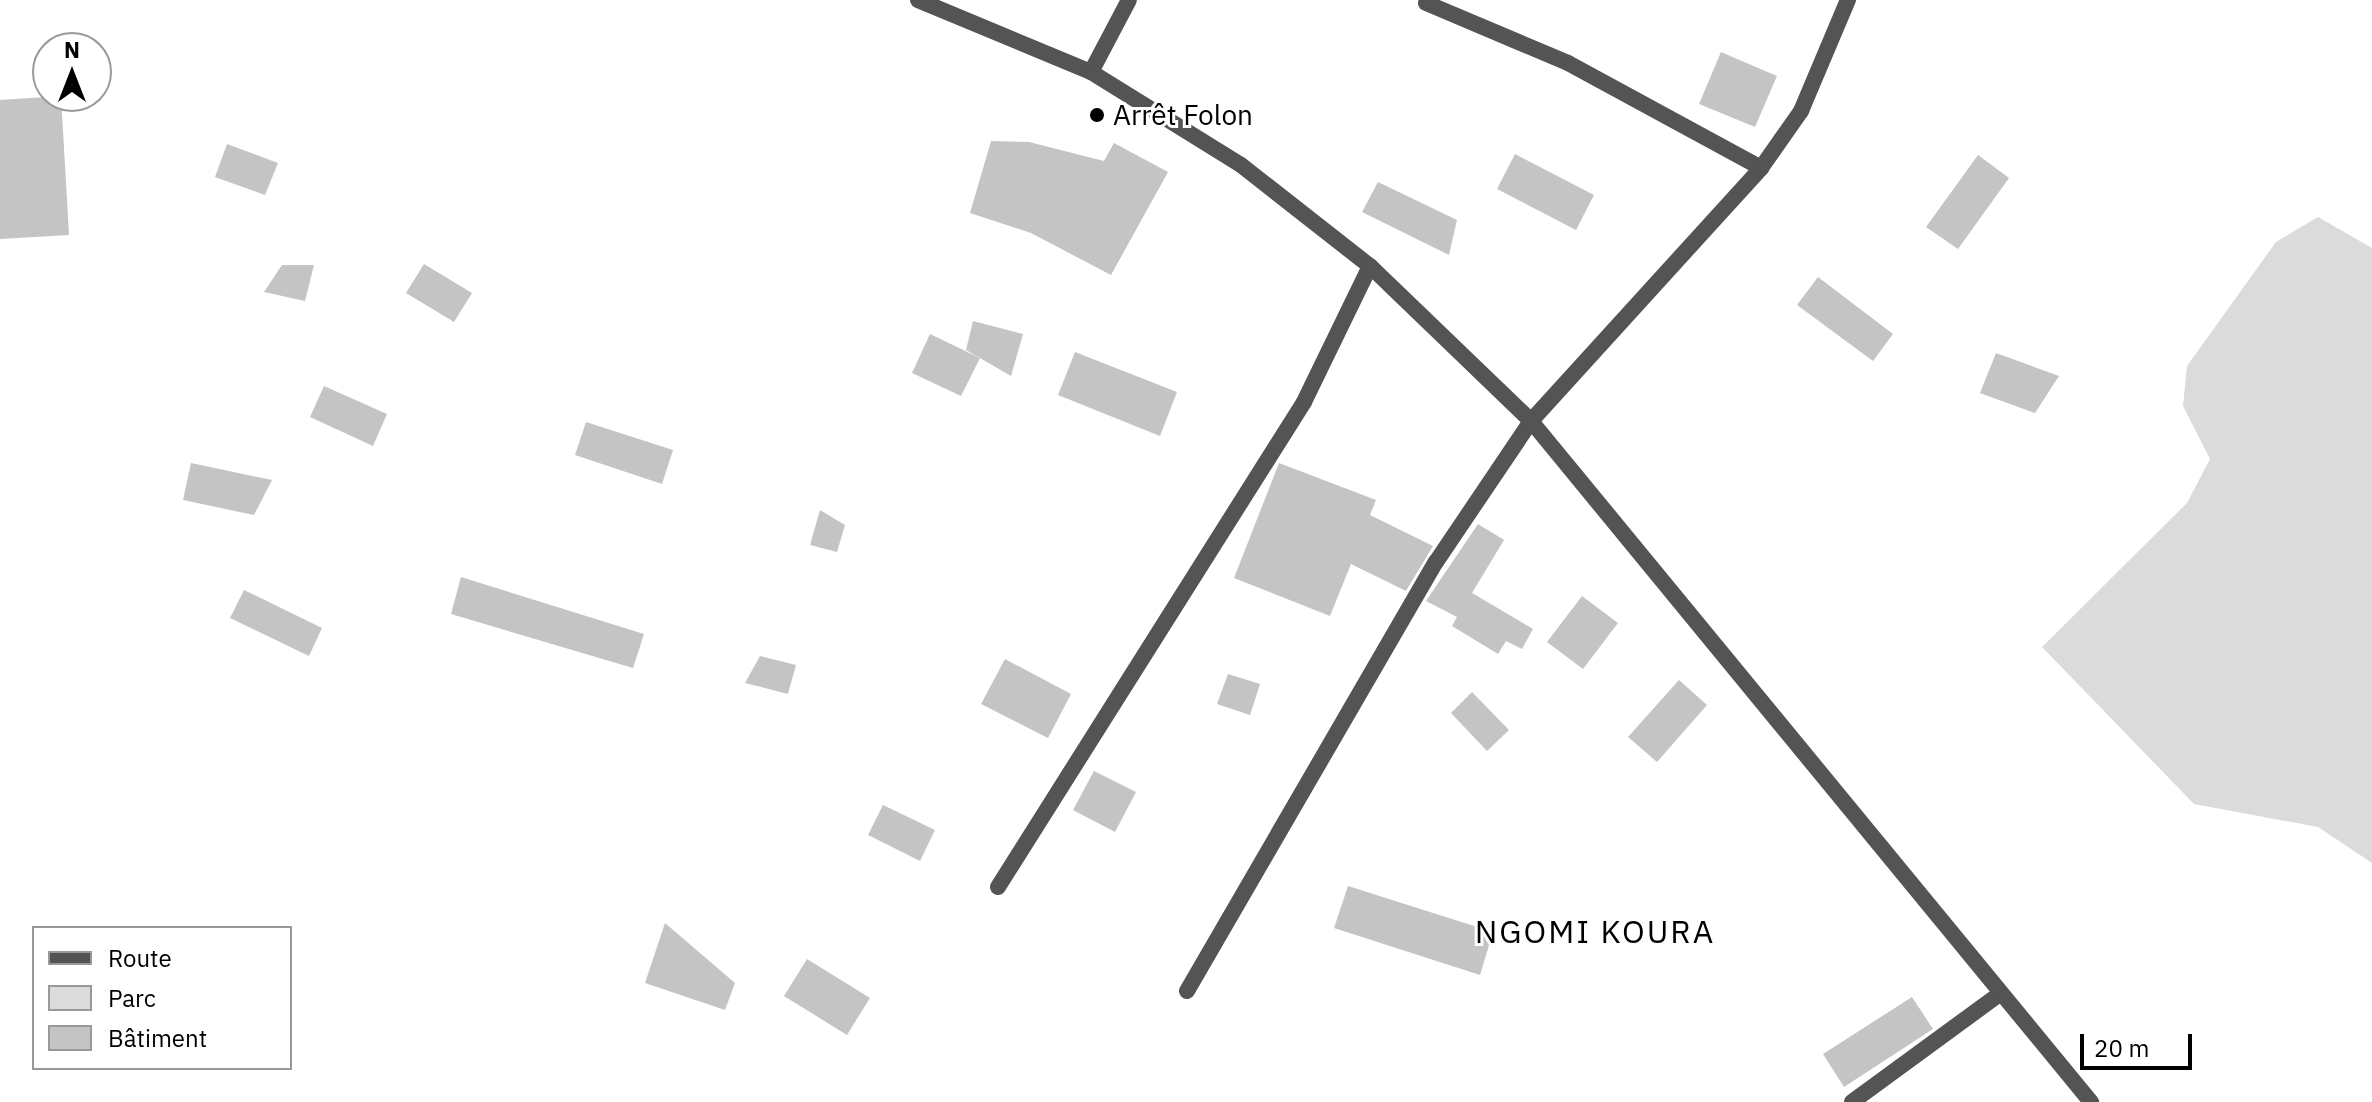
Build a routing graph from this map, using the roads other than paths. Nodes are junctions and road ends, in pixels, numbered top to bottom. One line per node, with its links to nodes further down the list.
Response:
1 (918, 0): 5 (street)
2 (1129, 0): 5 (street)
3 (1848, 0): 6 (street)
4 (1426, 3): 6 (street)
5 (1091, 72): 7 (street)
6 (1761, 168): 8 (street)
7 (1370, 266): 8 (street); 9 (street)
8 (1531, 421): 10 (street); 11 (street)
9 (998, 887)
10 (1187, 991)
11 (1998, 995): 12 (street); 13 (street)
12 (1852, 1102)
13 (2091, 1102)

